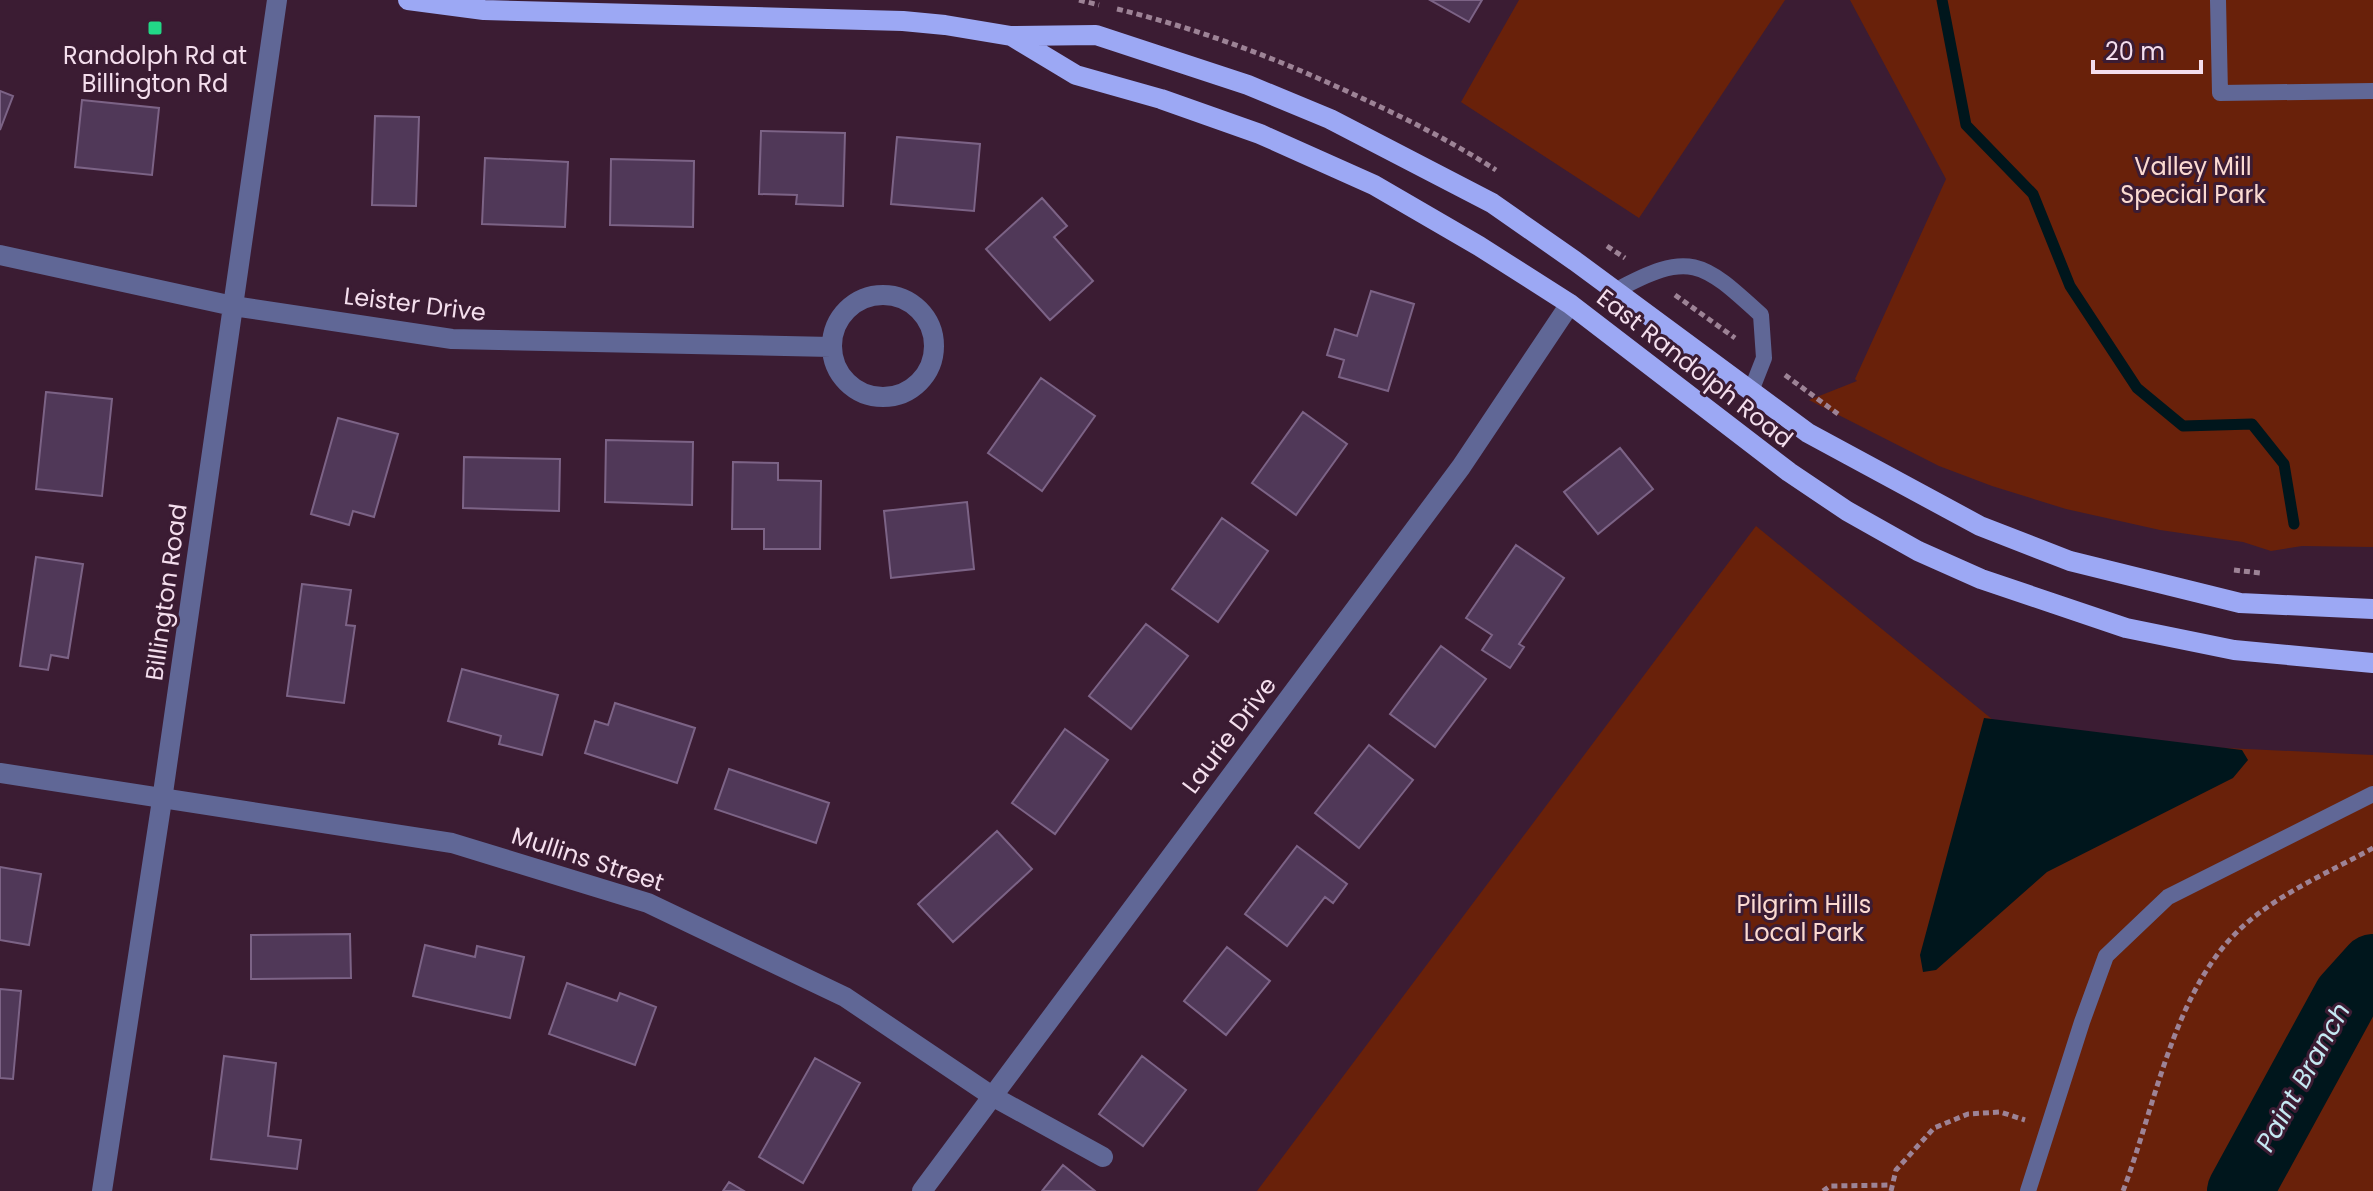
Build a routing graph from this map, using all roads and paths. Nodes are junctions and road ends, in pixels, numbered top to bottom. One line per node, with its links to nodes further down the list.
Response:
1 (277, 0): 9 (street, Billington Road)
2 (408, 0): 4 (main road, East Randolph Road)
3 (2218, 0): 5 (lane)
4 (1011, 36): 7 (main road, East Randolph Road); 8 (main road, East Randolph Road)
5 (2373, 91)
6 (0, 255): 9 (street, Leister Drive)
7 (1615, 291): 11 (main road, East Randolph Road); 11 (lane)
8 (1570, 304): 13 (main road, East Randolph Road); 18 (street, Laurie Drive)
9 (233, 306): 10 (street, Leister Drive); 16 (street, Billington Road)
10 (831, 347): 10 (street)
11 (1751, 391): 12 (main road, East Randolph Road)
12 (2373, 609)
13 (2373, 663)
14 (0, 773): 16 (street, Mullins Street)
15 (2373, 794): 19 (lane)
16 (162, 800): 18 (street, Mullins Street); 22 (street, Billington Road)
17 (2373, 848): 26 (path)
18 (992, 1096): 20 (street, Mullins Street); 23 (street, Laurie Drive)
19 (2048, 1128): 21 (path); 25 (lane)
20 (1103, 1157)
21 (1891, 1188): 24 (path)
22 (102, 1191)
23 (922, 1191)
24 (1823, 1191)
25 (2028, 1191)
26 (2123, 1191)

